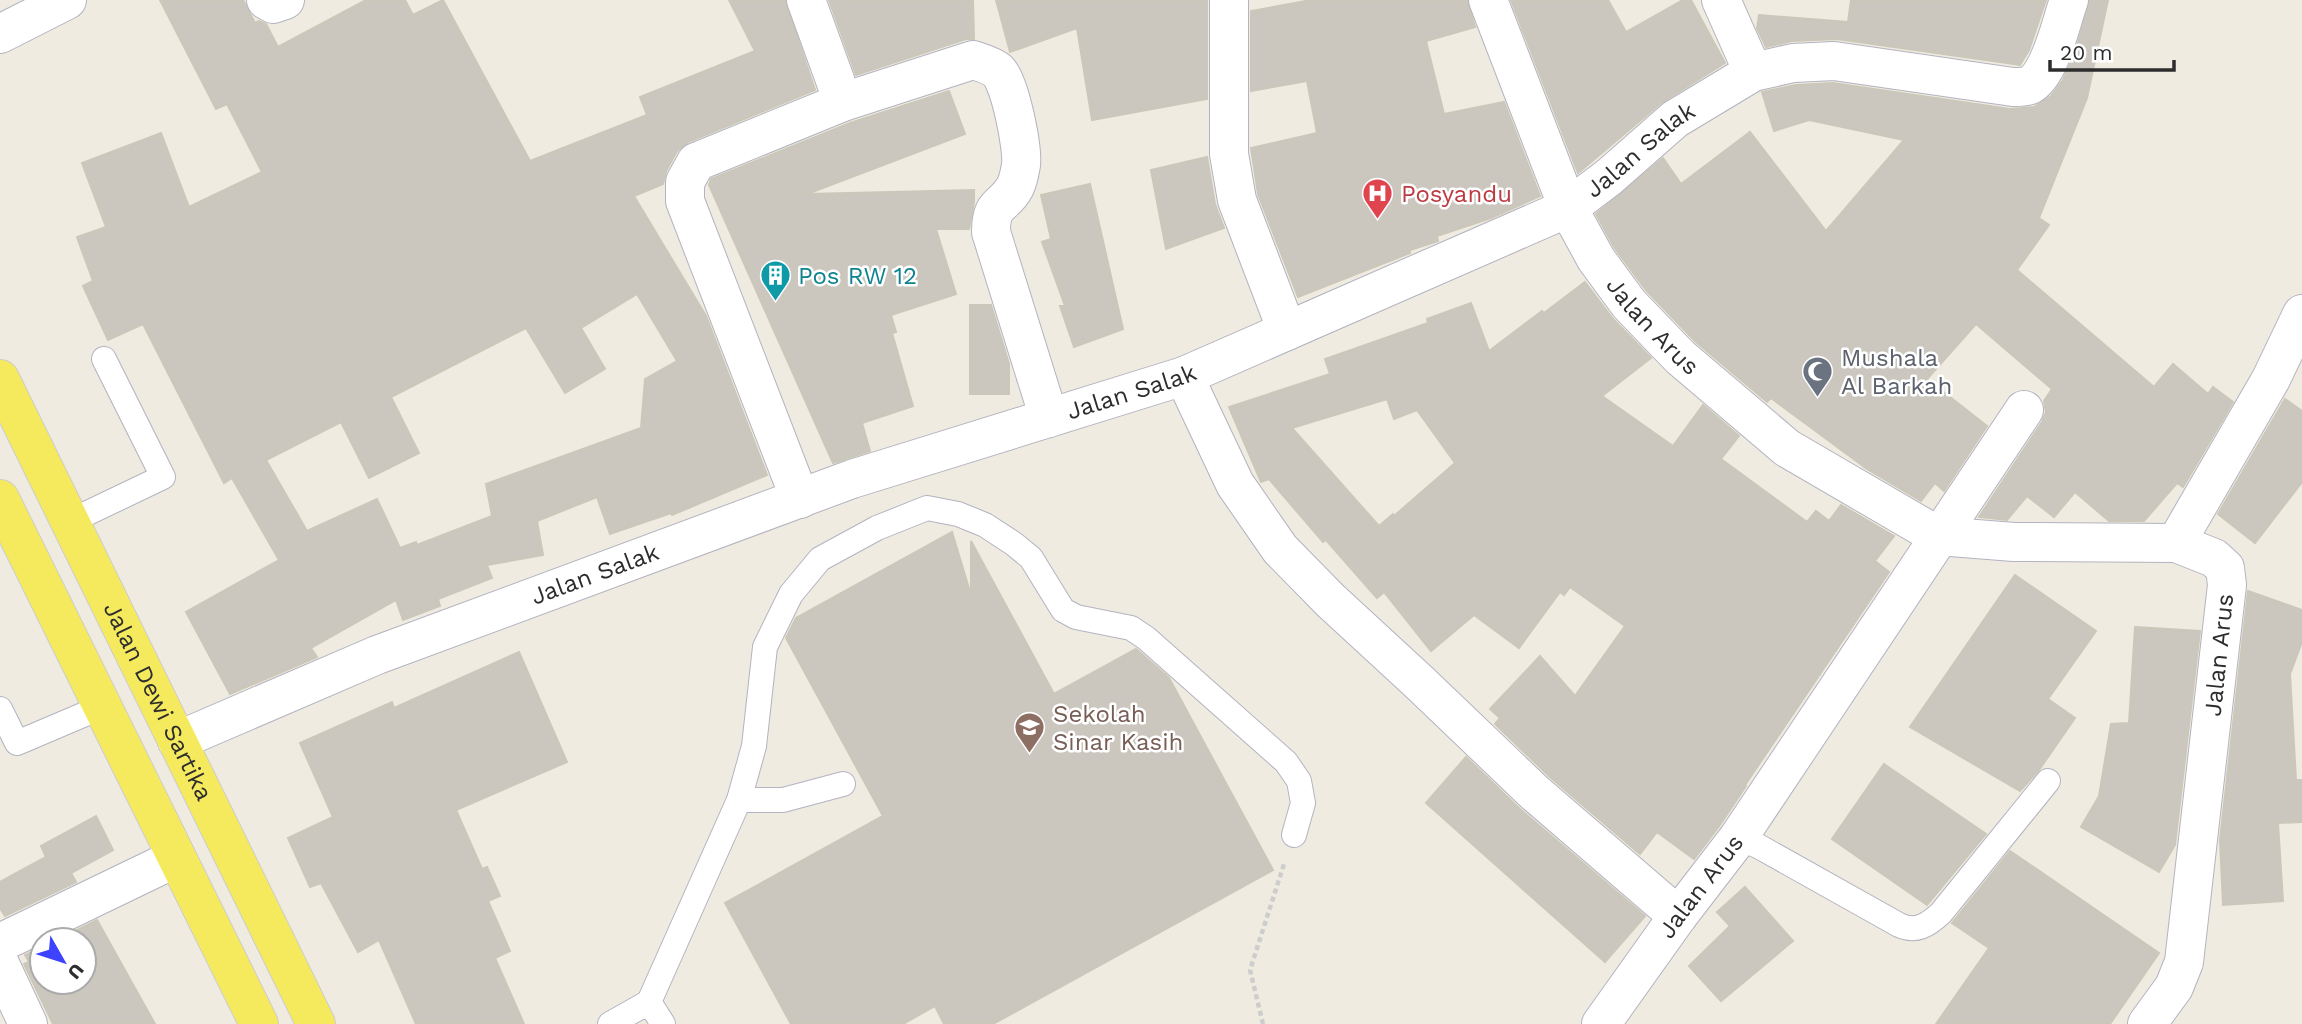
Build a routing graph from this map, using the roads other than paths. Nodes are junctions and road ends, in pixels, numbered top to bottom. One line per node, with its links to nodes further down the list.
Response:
1 (67, 0): 9 (street)
2 (266, 0): 3 (street)
3 (285, 0)
4 (806, 0): 11 (street)
5 (1229, 0): 14 (street)
6 (1488, 0): 12 (street, Jalan Arus)
7 (1721, 0): 10 (street)
8 (2069, 0): 10 (street, Jalan Salak)
9 (0, 34)
10 (1753, 72): 12 (street, Jalan Salak)
11 (843, 102): 19 (street); 21 (street)
12 (1568, 208): 14 (street, Jalan Salak); 23 (street, Jalan Arus)
13 (2302, 314): 24 (street)
14 (1287, 331): 16 (street, Jalan Salak)
15 (104, 359): 22 (lane)
16 (1184, 376): 19 (street, Jalan Salak); 34 (street)
17 (0, 379): 22 (main road, Jalan Dewi Sartika)
18 (2024, 410): 23 (street)
19 (1049, 418): 21 (street, Jalan Salak)
20 (0, 499): 25 (main road, Jalan Dewi Sartika)
21 (800, 499): 27 (street, Jalan Salak)
22 (71, 521): 27 (main road, Jalan Dewi Sartika)
23 (1938, 536): 24 (street, Jalan Arus); 32 (street, Jalan Arus)
24 (2176, 544): 44 (street, Jalan Arus)
25 (104, 706): 26 (lane); 33 (main road, Jalan Dewi Sartika)
26 (0, 709)
27 (177, 741): 40 (main road, Jalan Dewi Sartika)
28 (2048, 781): 32 (lane)
29 (843, 784): 30 (lane)
30 (739, 800): 31 (lane); 37 (lane)
31 (1294, 835)
32 (1738, 838): 34 (street, Jalan Arus)
33 (176, 858): 35 (street); 39 (main road, Jalan Dewi Sartika)
34 (1678, 916): 43 (street, Jalan Arus)
35 (0, 943)
36 (0, 964): 38 (street)
37 (649, 1002): 41 (lane); 42 (lane)
38 (28, 1024)
39 (259, 1024)
40 (316, 1024)
41 (610, 1024)
42 (663, 1024)
43 (1601, 1024)
44 (2147, 1024)

